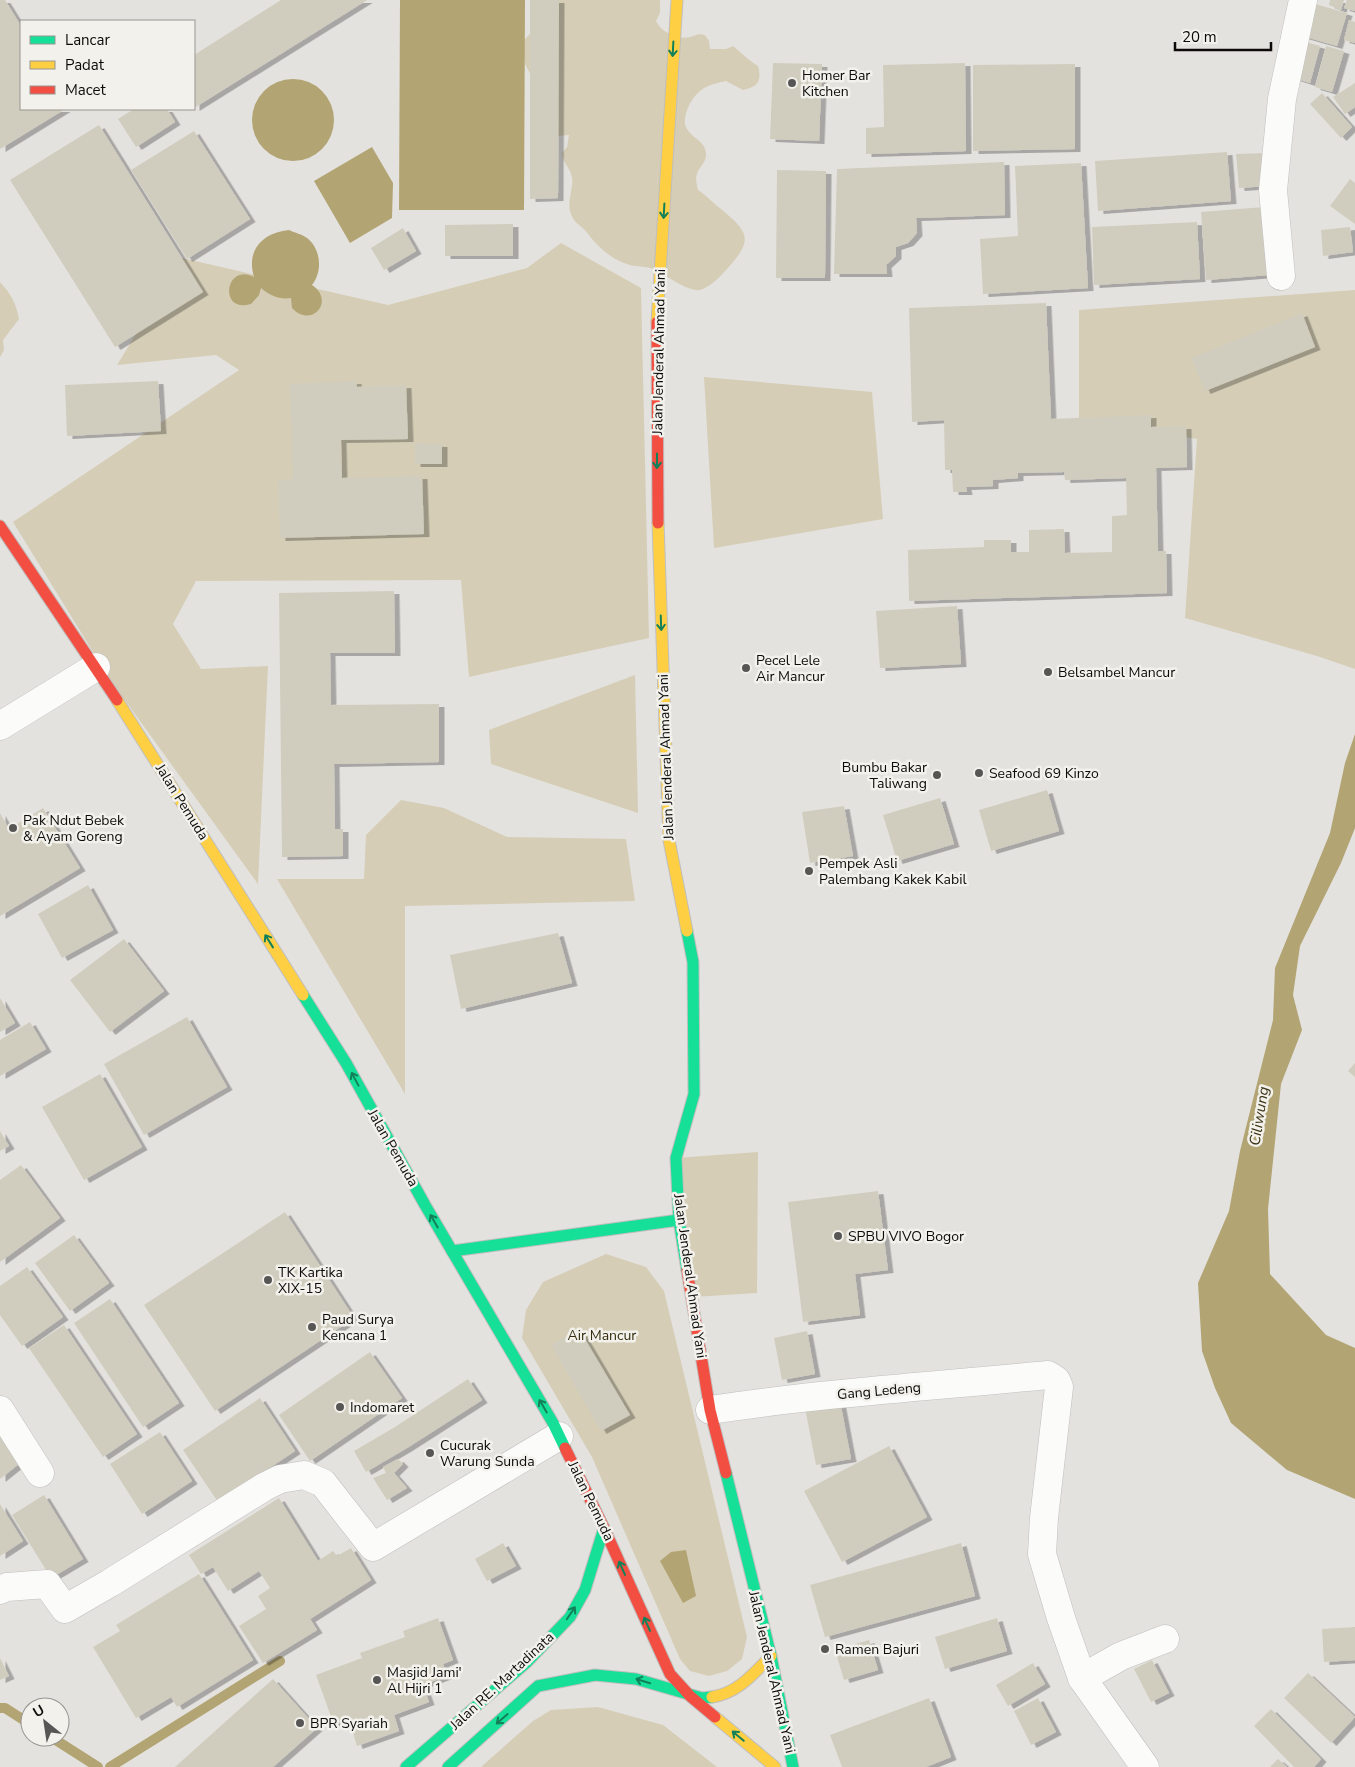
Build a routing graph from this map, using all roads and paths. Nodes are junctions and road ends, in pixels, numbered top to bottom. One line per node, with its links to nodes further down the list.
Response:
1 (677, 0): 7 (main road, Jalan Jenderal Ahmad Yani, one-way to 7)
2 (1303, 0): 3 (street)
3 (1281, 276)
4 (0, 526): 5 (main road, Jalan Pemuda)
5 (96, 667): 6 (street); 8 (main road, Jalan Pemuda, one-way to 5)
6 (0, 726)
7 (679, 1220): 8 (main road); 10 (main road, Jalan Jenderal Ahmad Yani)
8 (452, 1251): 11 (main road, Jalan Pemuda, one-way to 8)
9 (0, 1410): 12 (street)
10 (710, 1410): 16 (main road, Jalan Jenderal Ahmad Yani); 17 (street, Gang Ledeng)
11 (558, 1436): 13 (main road, Jalan Pemuda); 14 (street)
12 (40, 1473)
13 (604, 1528): 18 (main road, Jalan Pemuda, one-way to 13); 19 (main road, Jalan RE. Martadinata, one-way to 13)
14 (0, 1590)
15 (1165, 1639): 17 (street)
16 (771, 1656): 18 (main road); 22 (main road, Jalan Jenderal Ahmad Yani)
17 (1082, 1678): 23 (street)
18 (690, 1696): 20 (main road, Jalan RE. Martadinata, one-way to 20); 21 (main road, Jalan Pemuda, one-way to 18)
19 (406, 1767)
20 (448, 1767)
21 (775, 1767)
22 (793, 1767)
23 (1145, 1767)

